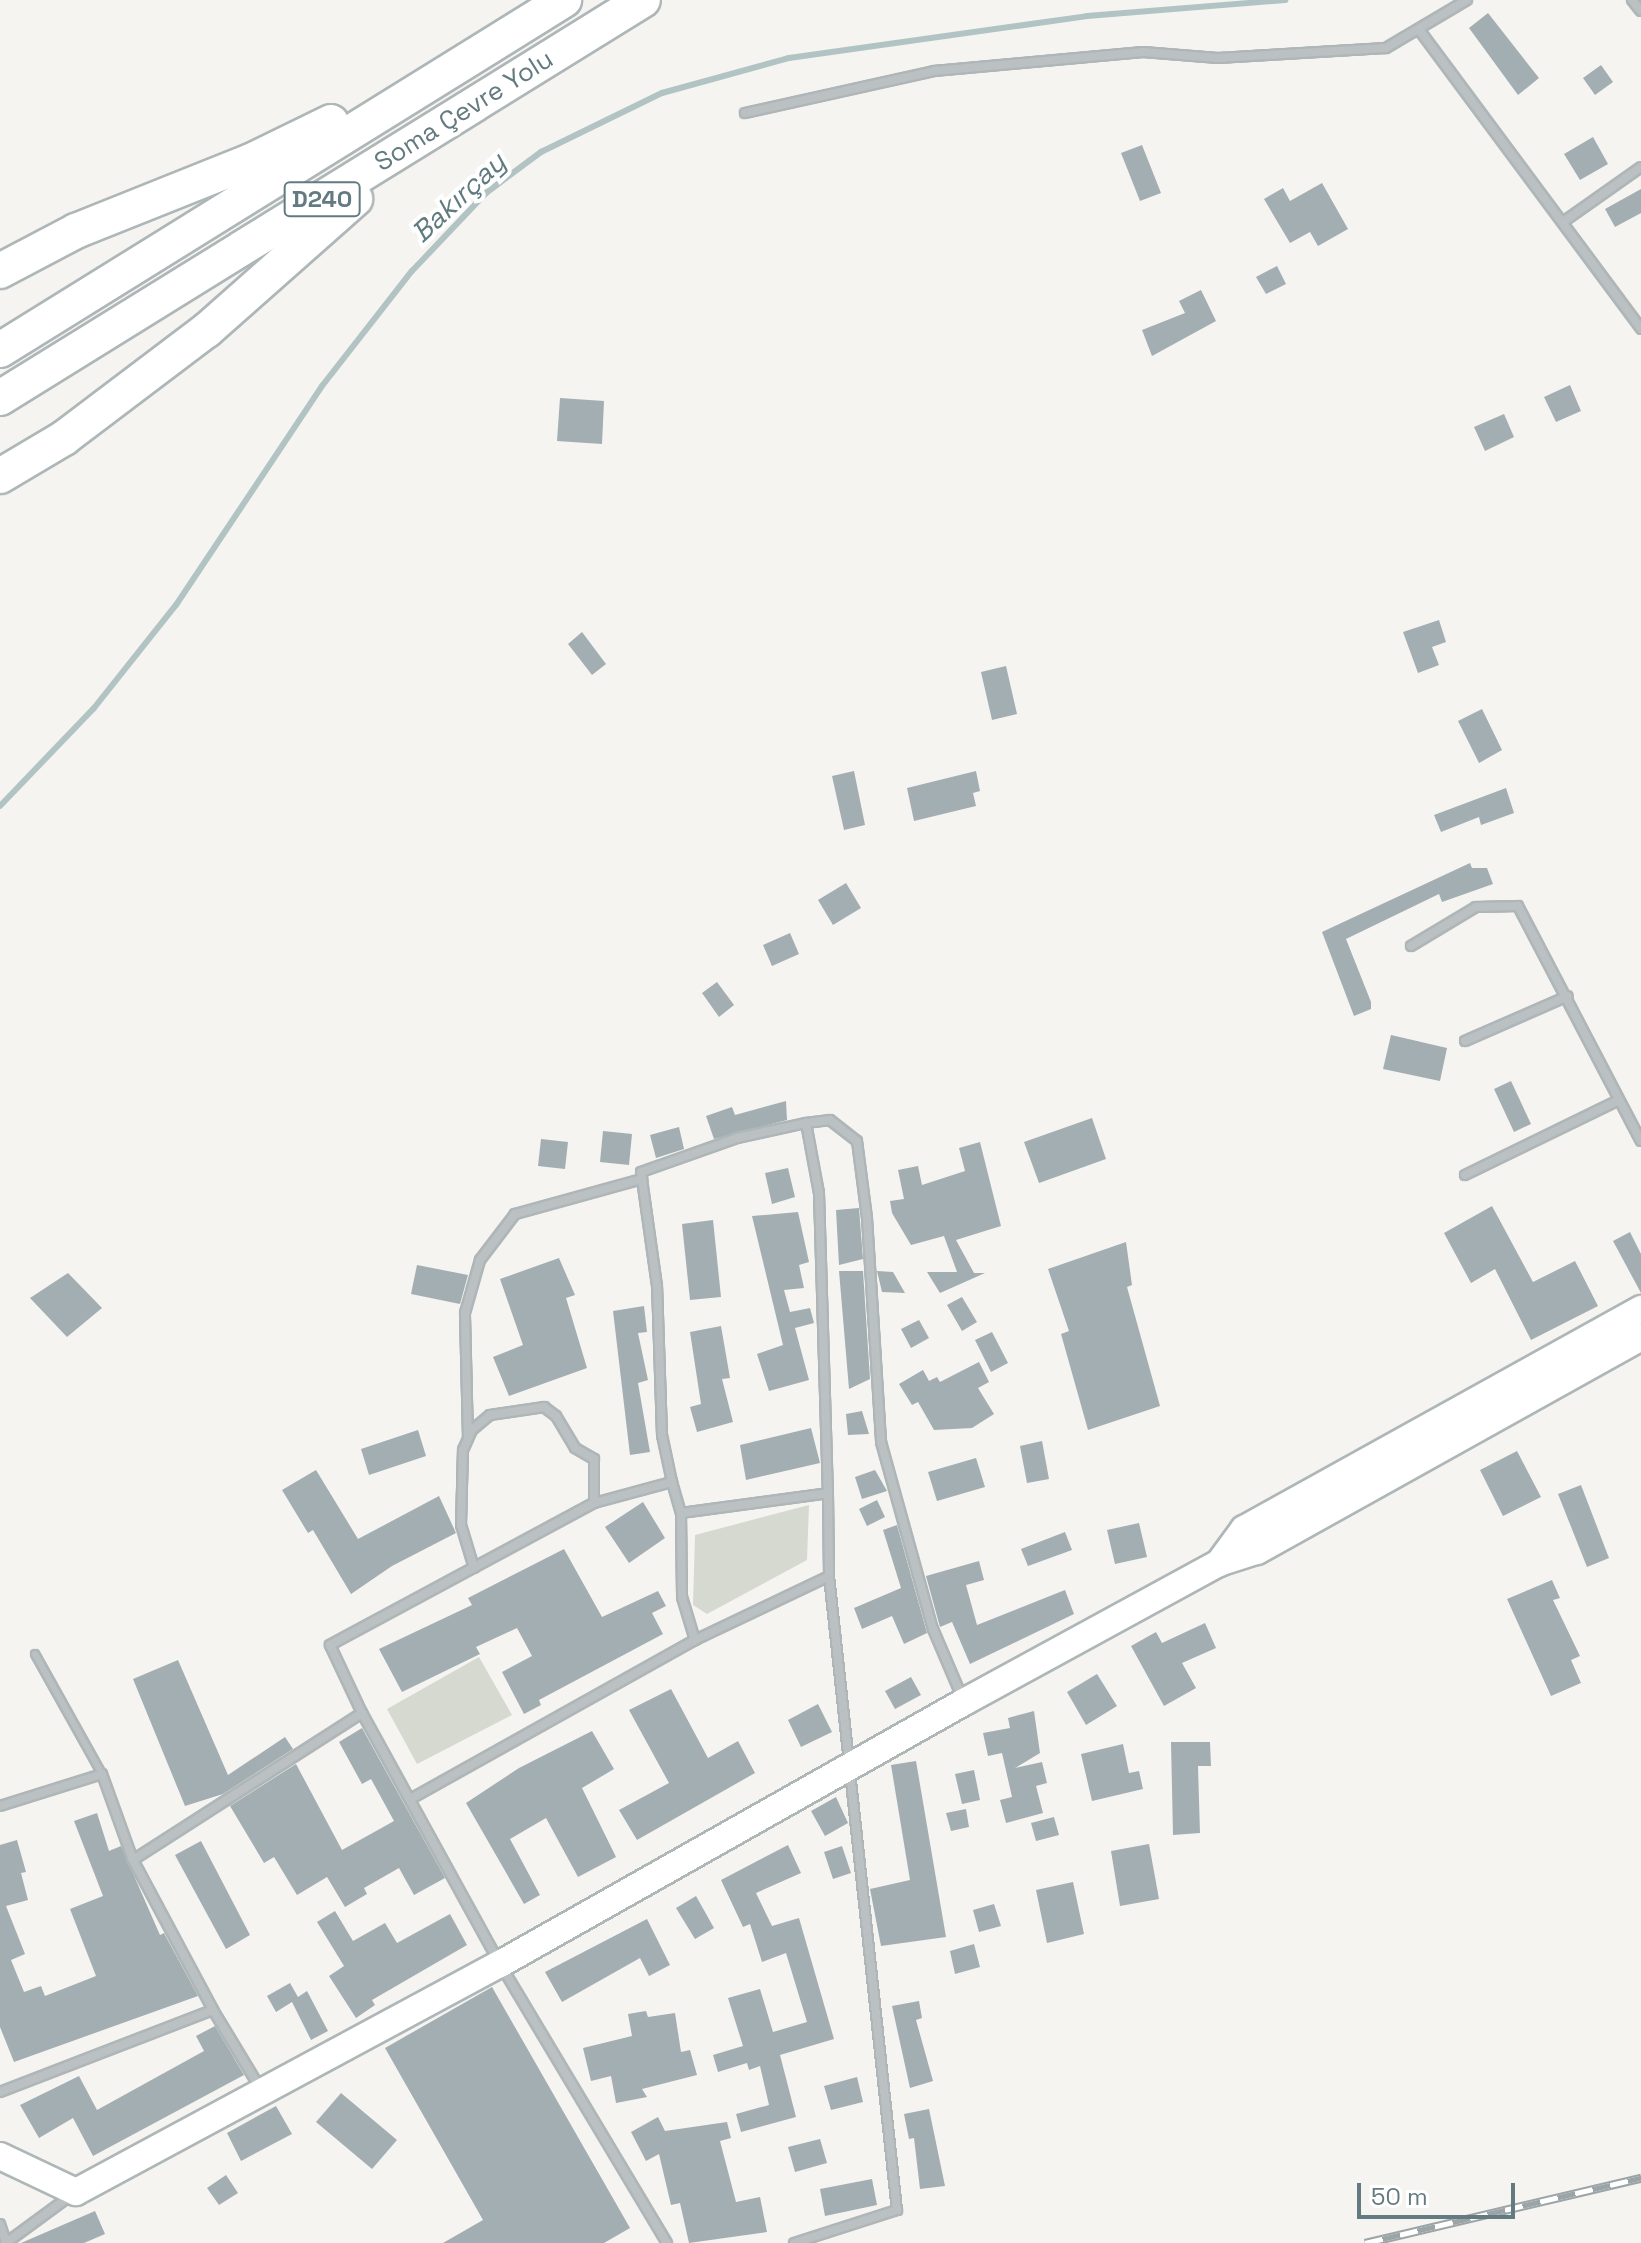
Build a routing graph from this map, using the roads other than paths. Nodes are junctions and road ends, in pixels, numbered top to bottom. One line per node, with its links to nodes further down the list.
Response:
1 (564, 0): 7 (highway, Soma Çevre Yolu / D240)
2 (643, 0): 8 (highway, Soma Çevre Yolu / D240)
3 (1467, 0): 6 (street)
4 (1632, 0): 5 (street)
5 (1641, 11)
6 (1420, 31): 9 (street); 11 (street)
7 (511, 33): 12 (highway); 14 (highway, Soma Çevre Yolu / D240)
8 (469, 108): 15 (highway, Soma Çevre Yolu / D240); 16 (highway)
9 (745, 113)
10 (1641, 167): 11 (street)
11 (1563, 222): 13 (street)
12 (0, 271)
13 (1641, 329)
14 (0, 350)
15 (0, 398)
16 (0, 476)
17 (1411, 946): 18 (street)
18 (1568, 996): 19 (street); 20 (street)
19 (1465, 1041)
20 (1619, 1100): 22 (street); 23 (street)
21 (806, 1123): 24 (street); 29 (street); 37 (street)
22 (1641, 1141)
23 (1465, 1175)
24 (642, 1179): 27 (street); 28 (street)
25 (1641, 1309): 32 (main road)
26 (1641, 1337): 32 (main road)
27 (468, 1438): 30 (street); 33 (street)
28 (672, 1482): 30 (street); 31 (street)
29 (828, 1493): 31 (street); 34 (street)
30 (594, 1503): 33 (street)
31 (681, 1513): 35 (street)
32 (1219, 1563): 37 (main road)
33 (474, 1568): 38 (street)
34 (829, 1576): 35 (street); 39 (street)
35 (695, 1640): 41 (street)
36 (35, 1654): 40 (lane)
37 (964, 1702): 39 (main road)
38 (362, 1713): 41 (street); 43 (street)
39 (849, 1766): 44 (main road); 53 (street)
40 (102, 1774): 42 (street); 43 (street)
41 (412, 1798): 44 (street)
42 (0, 1806)
43 (133, 1860): 45 (street)
44 (500, 1964): 46 (main road); 52 (street)
45 (213, 2010): 46 (street); 47 (street)
46 (262, 2090): 49 (main road)
47 (0, 2092)
48 (0, 2156): 49 (main road)
49 (76, 2192): 51 (street)
50 (0, 2224): 51 (street)
51 (6, 2243)
52 (667, 2243)
53 (794, 2243)

